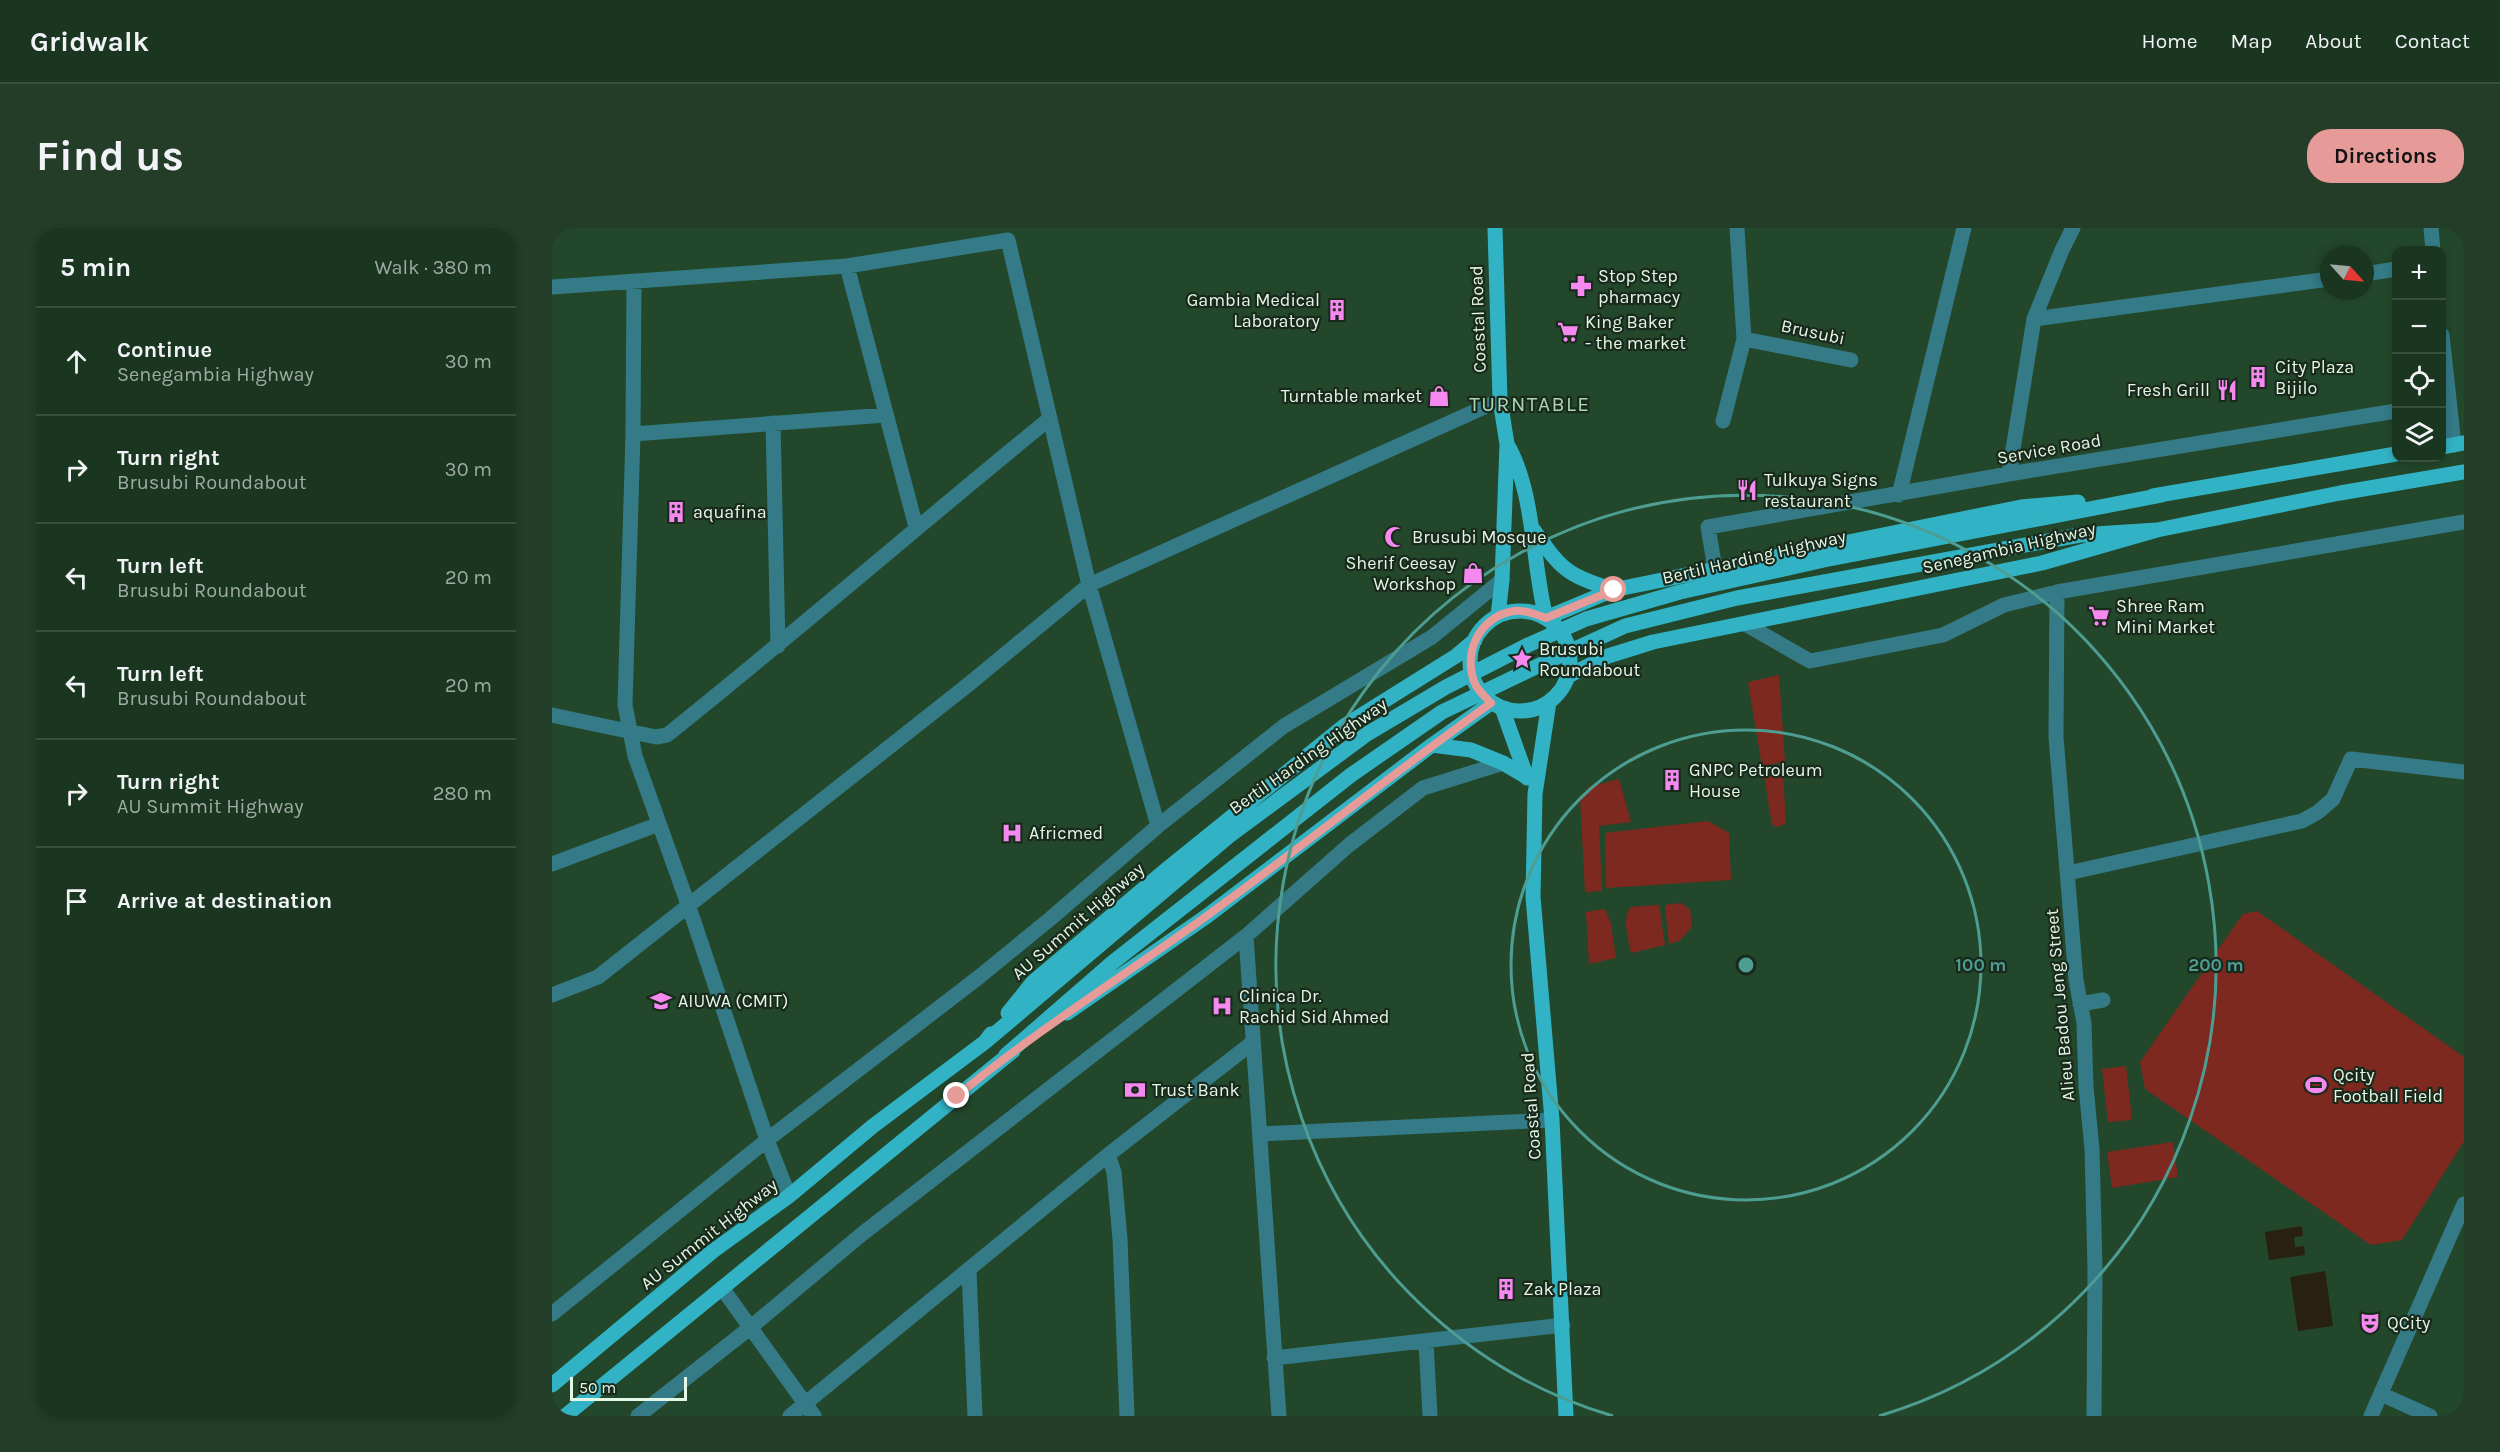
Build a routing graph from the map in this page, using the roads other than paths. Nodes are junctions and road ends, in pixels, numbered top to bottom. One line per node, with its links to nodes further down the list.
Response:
1 (1495, 228): 18 (main road, Coastal Road)
2 (1737, 228): 15 (street)
3 (1964, 228): 31 (street)
4 (2073, 228): 14 (street)
5 (2431, 228): 7 (street)
6 (1006, 234): 8 (street); 22 (street)
7 (2433, 246)
8 (847, 266): 12 (street); 21 (street)
9 (2392, 270): 10 (street)
10 (2374, 273)
11 (2320, 280): 14 (street)
12 (634, 282): 13 (street); 25 (street)
13 (552, 287)
14 (2034, 319): 30 (street)
15 (1744, 339): 17 (street, Brusubi); 23 (street)
16 (2445, 354): 19 (street)
17 (1851, 360)
18 (1500, 400): 26 (main road, Coastal Road); 39 (street)
19 (2452, 402): 27 (street)
20 (2392, 412): 30 (street, Service Road)
21 (886, 415): 24 (street); 35 (street)
22 (1048, 420): 35 (street); 39 (street)
23 (1723, 421)
24 (773, 423): 25 (street); 46 (street)
25 (633, 434): 51 (street)
26 (1506, 444): 34 (main road, Coastal Road); 38 (main road, Coastal Road)
27 (2453, 445)
28 (2392, 455): 32 (main road, Senegambia Highway)
29 (2462, 473): 36 (main road, Senegambia Highway)
30 (2009, 474): 31 (street, Service Road)
31 (1899, 495): 37 (street, Service Road)
32 (2162, 495): 37 (main road, Senegambia Highway); 66 (main road, Bertil Harding Highway)
33 (2464, 522): 41 (street)
34 (1530, 524): 40 (main road); 43 (main road, Coastal Road)
35 (916, 527): 46 (street)
36 (2157, 530): 44 (main road, Senegambia Highway); 68 (main road, Bertil Harding Highway)
37 (1715, 569): 40 (main road, Senegambia Highway)
38 (1502, 580): 42 (main road, Coastal Road); 58 (street)
39 (1089, 585): 58 (street); 61 (street)
40 (1614, 590): 43 (main road, Senegambia Highway)
41 (2057, 592): 44 (street); 60 (street, Alieu Badou Jeng Street)
42 (1498, 616): 43 (main road); 45 (main road)
43 (1546, 618): 47 (main road)
44 (1745, 624): 47 (main road, Senegambia Highway)
45 (1475, 640): 49 (main road); 66 (main road, AU Summit Highway)
46 (778, 646): 51 (street)
47 (1568, 676): 48 (main road)
48 (1549, 702): 49 (main road); 56 (main road, Coastal Road)
49 (1497, 706): 52 (main road); 55 (main road, Coastal Road)
50 (552, 715): 51 (street)
51 (630, 730): 57 (street)
52 (1432, 745): 53 (main road); 68 (main road)
53 (1503, 763): 55 (main road); 62 (street)
54 (2464, 772): 60 (street)
55 (1526, 776): 56 (main road, Coastal Road)
56 (1535, 794): 69 (main road, Coastal Road)
57 (659, 824): 59 (street); 61 (street)
58 (1158, 826): 71 (street)
59 (552, 864)
60 (2068, 873): 65 (street, Alieu Badou Jeng Street)
61 (689, 907): 63 (street); 71 (street)
62 (1246, 936): 67 (street); 79 (street)
63 (552, 995)
64 (2103, 1000): 65 (street)
65 (2080, 1004): 93 (street, Alieu Badou Jeng Street)
66 (984, 1042): 73 (main road, AU Summit Highway)
67 (1252, 1043): 70 (street); 72 (street)
68 (1006, 1055): 76 (main road)
69 (1552, 1120): 70 (street); 78 (main road, Coastal Road)
70 (1260, 1134): 81 (street)
71 (767, 1140): 73 (street); 77 (street)
72 (1108, 1155): 75 (street); 89 (street)
73 (789, 1196): 82 (main road, AU Summit Highway)
74 (2464, 1204): 83 (street)
75 (969, 1271): 84 (street); 88 (street)
76 (723, 1288): 79 (street); 85 (main road)
77 (552, 1314)
78 (1563, 1325): 80 (street); 92 (main road, Coastal Road)
79 (751, 1327): 84 (street); 86 (street)
80 (1426, 1341): 81 (street); 91 (street)
81 (1274, 1358): 90 (street)
82 (552, 1385)
83 (2381, 1394): 94 (street); 95 (street)
84 (810, 1410): 87 (street)
85 (565, 1416)
86 (638, 1416)
87 (790, 1416)
88 (975, 1416)
89 (1127, 1416)
90 (1279, 1416)
91 (1430, 1416)
92 (1566, 1416)
93 (2094, 1416)
94 (2371, 1416)
95 (2430, 1416)

